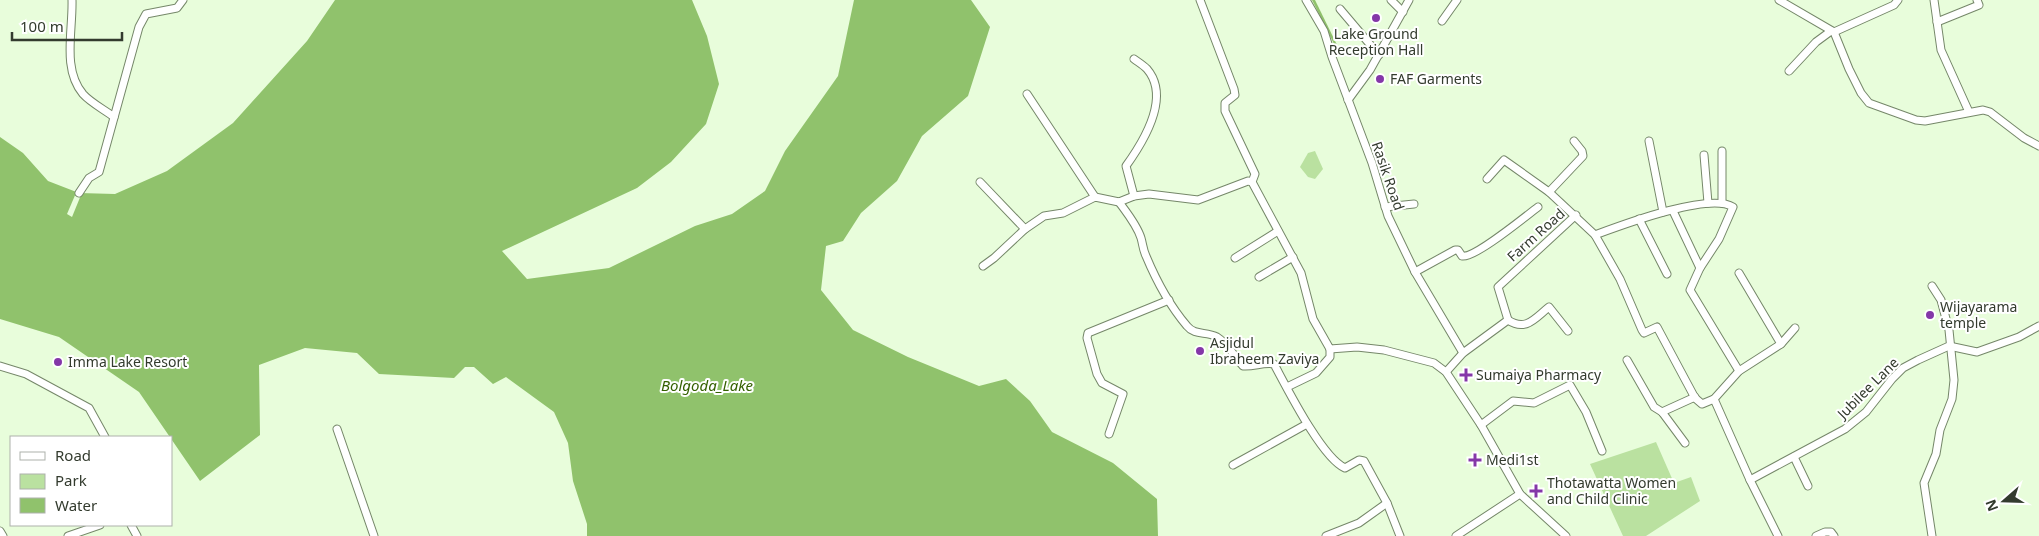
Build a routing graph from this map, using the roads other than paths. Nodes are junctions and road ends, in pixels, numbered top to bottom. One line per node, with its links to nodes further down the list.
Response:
1 (72, 0): 23 (street)
2 (184, 0): 23 (street)
3 (1200, 0): 31 (street)
4 (1306, 0): 21 (street, Rasik Road)
5 (1390, 0): 13 (street)
6 (1409, 0): 13 (street)
7 (1457, 0): 14 (street)
8 (1779, 0): 16 (street)
9 (1898, 0): 16 (street)
10 (1934, 0): 15 (street)
11 (1977, 0): 15 (street)
12 (1340, 9): 17 (street)
13 (1402, 12): 17 (street)
14 (1442, 20)
15 (1937, 22): 22 (street)
16 (1832, 31): 19 (street); 22 (street)
17 (1379, 55): 21 (street)
18 (1134, 60): 34 (street)
19 (1789, 71)
20 (1028, 94): 35 (street)
21 (1348, 100): 40 (street, Rasik Road)
22 (1969, 112): 26 (street)
23 (114, 117): 33 (street)
24 (1574, 141): 32 (street)
25 (1650, 141): 43 (street)
26 (2039, 146)
27 (1722, 151): 38 (street)
28 (1704, 155): 37 (street)
29 (1487, 179): 32 (street)
30 (980, 182): 46 (street)
31 (1252, 182): 34 (street); 47 (street)
32 (1549, 192): 44 (street)
33 (79, 193)
34 (1134, 196): 36 (street)
35 (1095, 198): 36 (street); 46 (street)
36 (1119, 202): 58 (street)
37 (1708, 203): 38 (street); 42 (street)
38 (1722, 203): 52 (street)
39 (1414, 204): 40 (street)
40 (1385, 207): 53 (street, Rasik Road)
41 (1538, 207): 53 (street)
42 (1672, 211): 43 (street); 52 (street)
43 (1664, 212): 45 (street)
44 (1576, 215): 48 (street, Farm Road); 59 (street, Farm Road)
45 (1639, 219): 48 (street); 55 (street)
46 (1025, 229): 51 (street)
47 (1278, 231): 49 (street); 50 (street)
48 (1596, 235): 72 (street, Farm Road)
49 (1293, 257): 56 (street); 65 (street)
50 (1234, 258)
51 (983, 266)
52 (1700, 268): 69 (street)
53 (1415, 272): 66 (street, Rasik Road)
54 (1739, 273): 63 (street)
55 (1667, 274)
56 (1259, 277)
57 (1932, 286): 64 (street)
58 (1169, 300): 71 (street); 78 (street)
59 (1508, 320): 62 (street); 66 (street)
60 (2039, 326): 64 (street)
61 (1795, 328): 63 (street)
62 (1568, 331)
63 (1781, 344): 69 (street)
64 (1949, 346): 82 (street, Jubilee Lane); 100 (street)
65 (1330, 349): 70 (street); 71 (street)
66 (1463, 353): 70 (street)
67 (1627, 360): 74 (street)
68 (0, 366): 79 (street)
69 (1739, 371): 73 (street)
70 (1446, 372): 76 (street)
71 (1287, 388): 75 (street)
72 (1695, 397): 73 (street); 74 (street)
73 (1714, 399): 84 (street)
74 (1662, 412): 80 (street)
75 (1307, 424): 83 (street); 87 (street)
76 (1481, 425): 81 (street); 86 (street)
77 (337, 429): 92 (street)
78 (1108, 434)
79 (104, 436)
80 (1685, 443)
81 (1602, 452)
82 (1794, 457): 84 (street, Jubilee Lane); 85 (street)
83 (1233, 465)
84 (1750, 480): 97 (street)
85 (1808, 486)
86 (1520, 494): 95 (street); 96 (street)
87 (1387, 503): 93 (street); 94 (street)
88 (97, 526): 91 (street)
89 (0, 531): 90 (street)
90 (3, 536)
91 (68, 536)
92 (374, 536)
93 (1326, 536)
94 (1400, 536)
95 (1456, 536)
96 (1566, 536)
97 (1778, 536)
98 (1816, 536): 99 (street)
99 (1834, 536)
100 (1932, 536)

